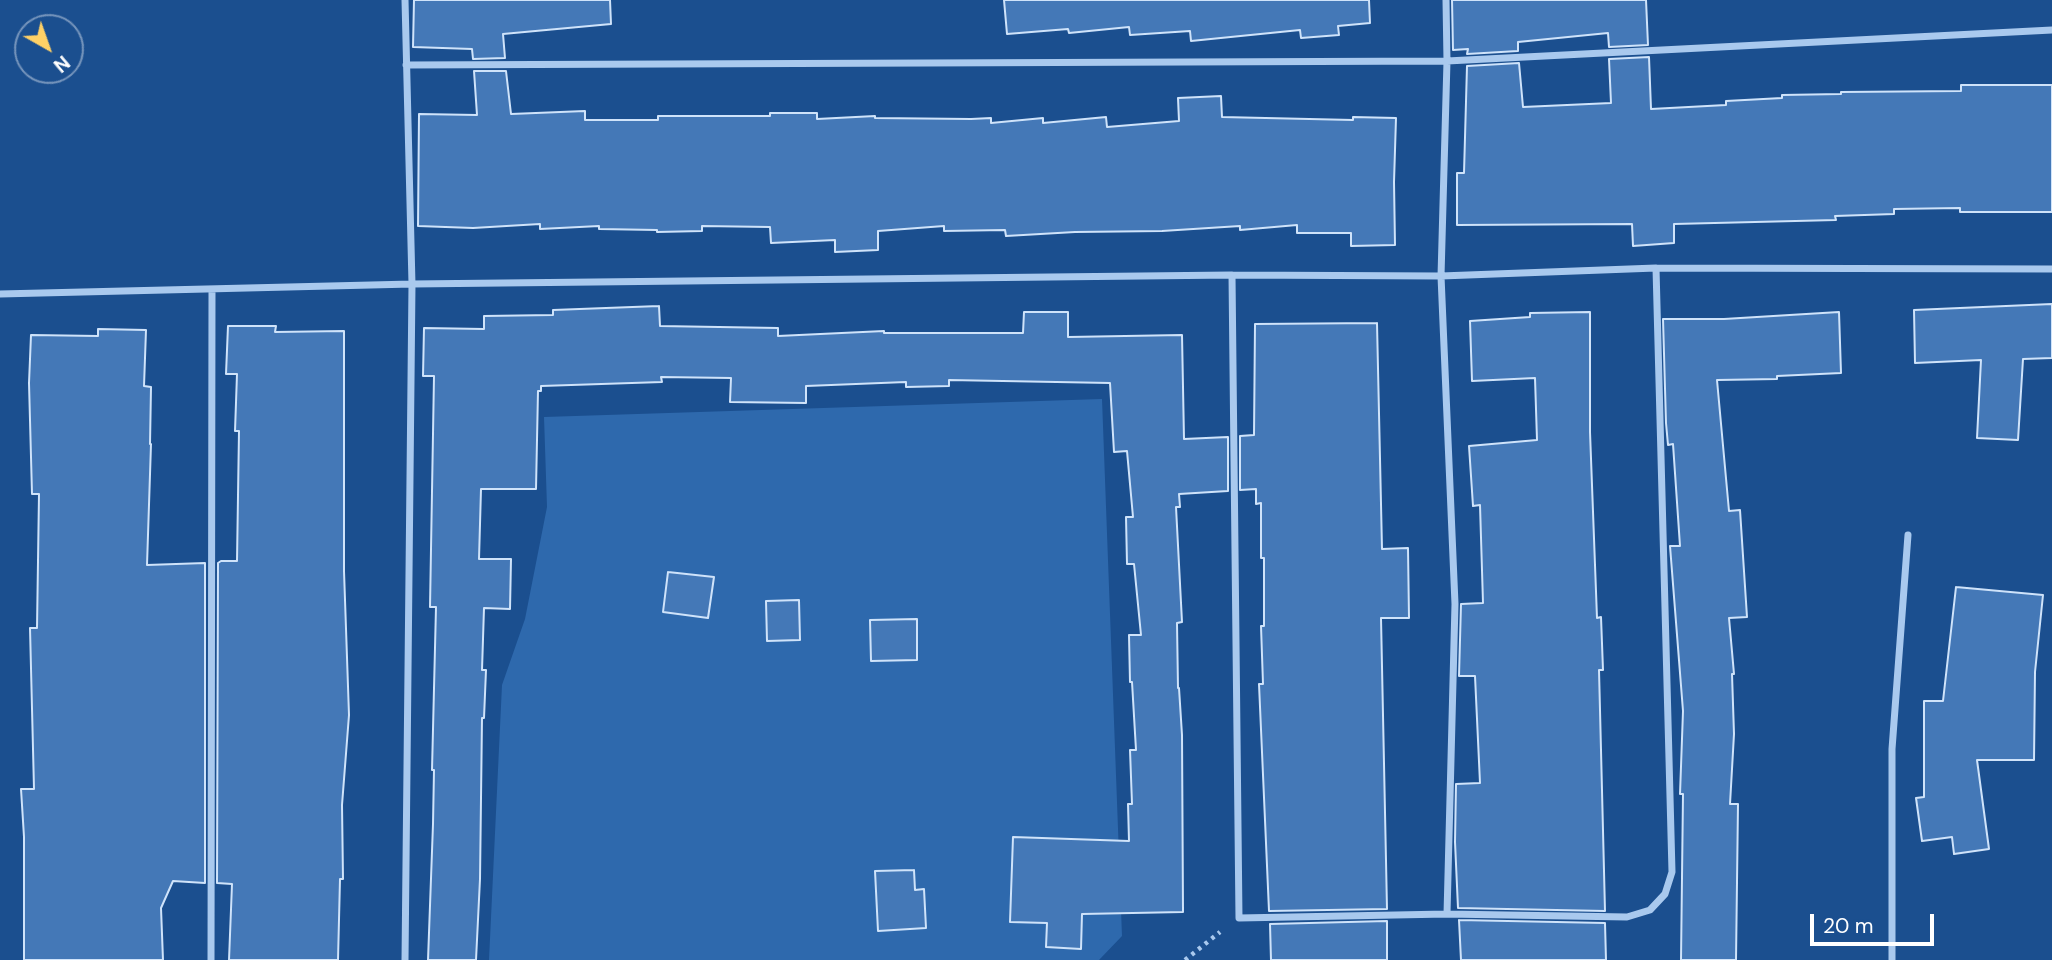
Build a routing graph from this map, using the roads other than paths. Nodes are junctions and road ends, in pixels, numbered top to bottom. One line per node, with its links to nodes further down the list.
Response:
1 (405, 0): 5 (street)
2 (1446, 0): 4 (street)
3 (2052, 30): 4 (street)
4 (1447, 61): 5 (street); 9 (street)
5 (406, 65): 10 (street)
6 (1656, 268): 7 (street); 9 (street); 14 (street)
7 (2052, 269)
8 (1232, 275): 9 (street); 10 (street); 14 (street)
9 (1441, 276): 14 (street)
10 (412, 284): 11 (street); 16 (street)
11 (212, 289): 12 (street); 15 (street)
12 (0, 294)
13 (1908, 535): 17 (street)
14 (1447, 914)
15 (211, 960)
16 (405, 960)
17 (1892, 960)

